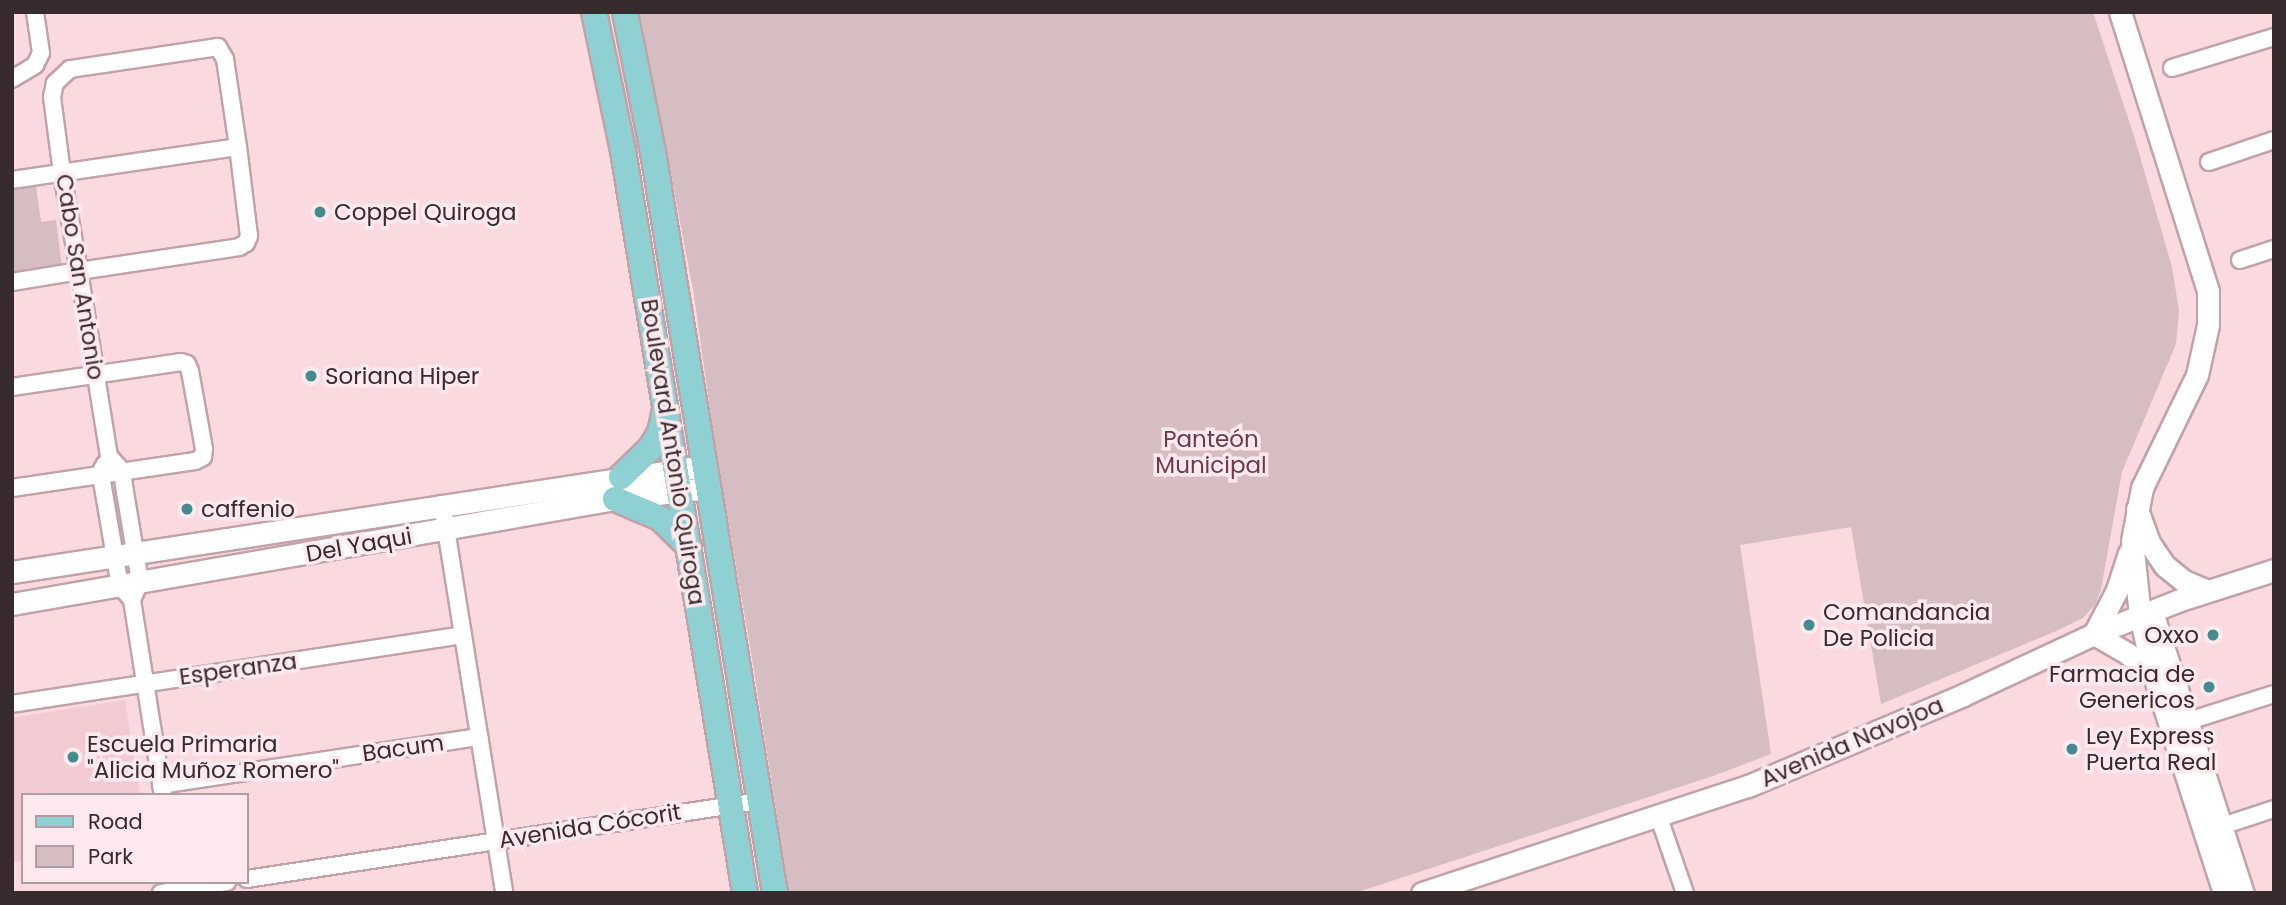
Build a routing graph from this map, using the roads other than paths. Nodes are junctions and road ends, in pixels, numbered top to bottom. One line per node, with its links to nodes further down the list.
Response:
1 (35, 12): 7 (street)
2 (594, 12): 19 (main road, Boulevard Antonio Quiroga)
3 (625, 12): 23 (main road, Boulevard Antonio Quiroga)
4 (2120, 12): 30 (street)
5 (2274, 37): 6 (street)
6 (2172, 68)
7 (12, 79)
8 (2274, 140): 10 (street)
9 (238, 147): 11 (street); 11 (street, Cabo San Antonio); 15 (street)
10 (2208, 162)
11 (62, 173): 12 (street); 15 (street, Cabo San Antonio)
12 (12, 180)
13 (2274, 249): 14 (street)
14 (2240, 260)
15 (79, 271): 16 (street); 17 (street, Cabo San Antonio)
16 (12, 282)
17 (95, 373): 18 (street); 20 (street, Cabo San Antonio); 21 (street)
18 (12, 387)
19 (666, 407): 24 (main road, Boulevard Antonio Quiroga); 26 (main road)
20 (109, 456): 21 (street); 22 (street)
21 (122, 471): 22 (street); 27 (street)
22 (100, 474): 25 (street); 28 (street)
23 (705, 477): 24 (street, Del Yaqui); 50 (main road, Boulevard Antonio Quiroga)
24 (677, 480): 26 (street, Del Yaqui); 33 (main road, Boulevard Antonio Quiroga)
25 (12, 488)
26 (618, 488): 29 (street, Del Yaqui); 31 (street, Del Yaqui); 33 (main road)
27 (125, 492): 28 (street); 34 (street)
28 (104, 495): 34 (street)
29 (442, 504): 31 (street); 34 (street, Del Yaqui)
30 (2137, 506): 32 (street); 38 (street)
31 (446, 530): 37 (street, Del Yaqui); 42 (street)
32 (2132, 541): 40 (street); 41 (street)
33 (689, 546): 51 (main road, Boulevard Antonio Quiroga)
34 (125, 555): 36 (street, Del Yaqui); 37 (street)
35 (2274, 570): 38 (street, Avenida Navojoa)
36 (12, 572)
37 (130, 589): 39 (street, Del Yaqui); 44 (street)
38 (2207, 591): 40 (street, Avenida Navojoa)
39 (12, 604)
40 (2144, 607): 41 (street, Avenida Navojoa); 43 (street); 47 (street)
41 (2094, 634): 43 (street); 53 (street, Avenida Navojoa)
42 (463, 635): 44 (street, Esperanza); 48 (street)
43 (2154, 676): 47 (street)
44 (146, 682): 46 (street, Esperanza); 49 (street)
45 (2274, 694): 47 (street)
46 (12, 705)
47 (2178, 724): 54 (street)
48 (479, 737): 49 (street, Bacum); 55 (street)
49 (162, 790)
50 (760, 801): 51 (street, Avenida Cócorit); 62 (main road, Boulevard Antonio Quiroga)
51 (730, 806): 55 (street, Avenida Cócorit); 61 (main road, Boulevard Antonio Quiroga)
52 (2274, 809): 54 (street)
53 (1658, 815): 63 (street, Avenida Navojoa); 64 (street)
54 (2213, 829): 65 (street); 66 (street)
55 (495, 841): 56 (street, Avenida Cócorit); 60 (street)
56 (248, 879)
57 (210, 884): 58 (street)
58 (177, 888): 59 (street)
59 (161, 893)
60 (503, 893)
61 (745, 893)
62 (775, 893)
63 (1423, 893)
64 (1685, 893)
65 (2224, 893)
66 (2244, 893)

